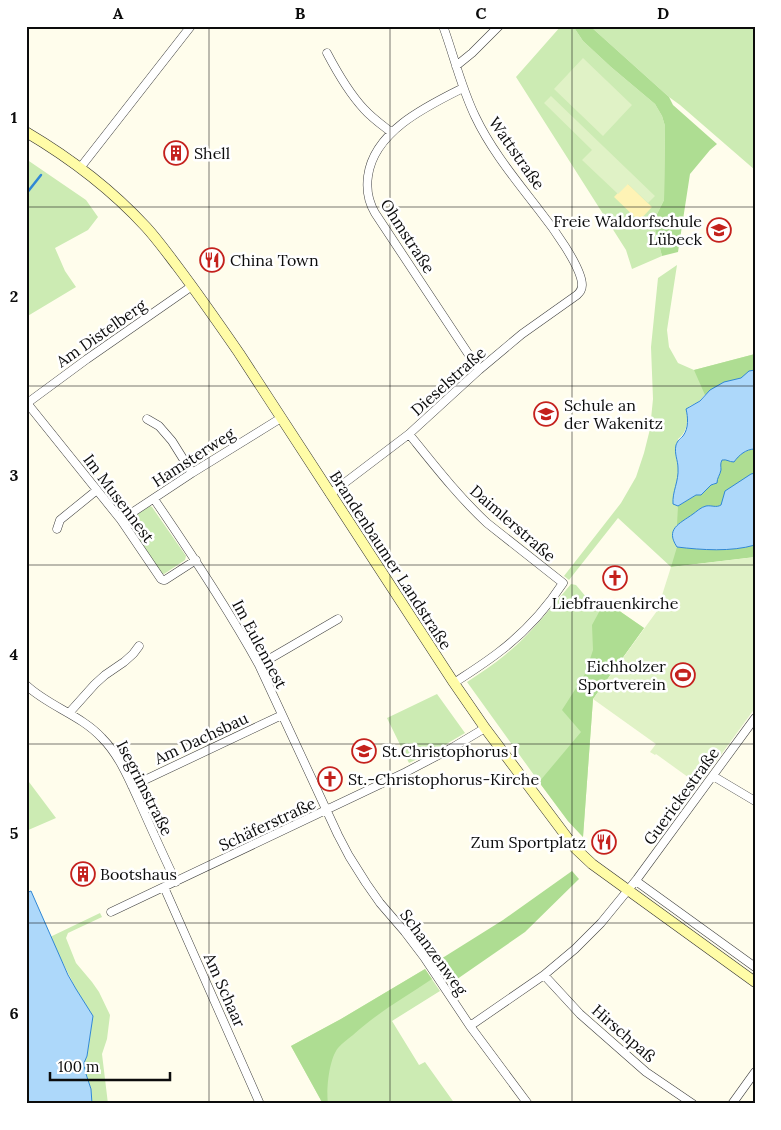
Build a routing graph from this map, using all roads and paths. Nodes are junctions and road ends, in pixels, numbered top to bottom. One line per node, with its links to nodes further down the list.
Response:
1 (191, 26): 9 (street)
2 (443, 26): 5 (street, Wattstraße)
3 (499, 26): 5 (street)
4 (327, 53): 8 (street)
5 (456, 66): 6 (street, Wattstraße)
6 (463, 88): 8 (street, Ohmstraße); 11 (street, Wattstraße)
7 (26, 132): 9 (main road, Brandenbaumer Landstraße)
8 (391, 132): 12 (street, Ohmstraße)
9 (80, 168): 10 (main road, Brandenbaumer Landstraße)
10 (192, 286): 13 (street, Am Distelberg); 14 (main road, Brandenbaumer Landstraße)
11 (582, 288): 12 (street, Dieselstraße)
12 (479, 370): 16 (street, Dieselstraße)
13 (26, 403): 18 (street, Im Musennest)
14 (281, 418): 17 (street, Hamsterweg); 19 (main road, Brandenbaumer Landstraße)
15 (147, 419): 17 (street)
16 (409, 434): 19 (street, Dieselstraße); 27 (street, Daimlerstraße)
17 (192, 473): 20 (street, Hamsterweg)
18 (97, 490): 21 (street, Im Musennest); 22 (street)
19 (330, 494): 27 (main road, Brandenbaumer Landstraße)
20 (154, 498): 21 (street, Hamsterweg); 23 (street, Im Eulennest)
21 (121, 520): 23 (street, Im Musennest)
22 (56, 529)
23 (196, 560): 26 (street, Im Eulennest)
24 (338, 618): 26 (street)
25 (139, 646): 29 (street)
26 (259, 665): 30 (street, Im Eulennest)
27 (454, 684): 32 (main road, Brandenbaumer Landstraße)
28 (26, 685): 29 (street, Isegrimstraße)
29 (69, 713): 34 (street, Isegrimstraße)
30 (282, 715): 34 (street, Am Dachsbau); 36 (street, Im Eulennest)
31 (755, 718): 33 (street, Guerickestraße)
32 (485, 728): 36 (street, Schäferstraße); 40 (main road, Brandenbaumer Landstraße)
33 (713, 776): 35 (street); 37 (street, Guerickestraße)
34 (132, 786): 38 (street, Isegrimstraße)
35 (755, 801)
36 (327, 810): 38 (street, Schäferstraße); 45 (street, Schanzenweg)
37 (636, 881): 40 (street, Guerickestraße); 42 (street)
38 (176, 882): 39 (street, Schäferstraße)
39 (164, 887): 41 (street, Schäferstraße); 47 (street, Am Schaar)
40 (628, 890): 43 (street, Guerickestraße); 44 (main road, Brandenbaumer Landstraße)
41 (111, 912)
42 (755, 967)
43 (544, 975): 45 (street, Guerickestraße); 49 (street, Hirschpaß)
44 (755, 982)
45 (470, 1026): 48 (street, Schanzenweg)
46 (755, 1072): 50 (street)
47 (260, 1104)
48 (528, 1104)
49 (693, 1104)
50 (732, 1104)

